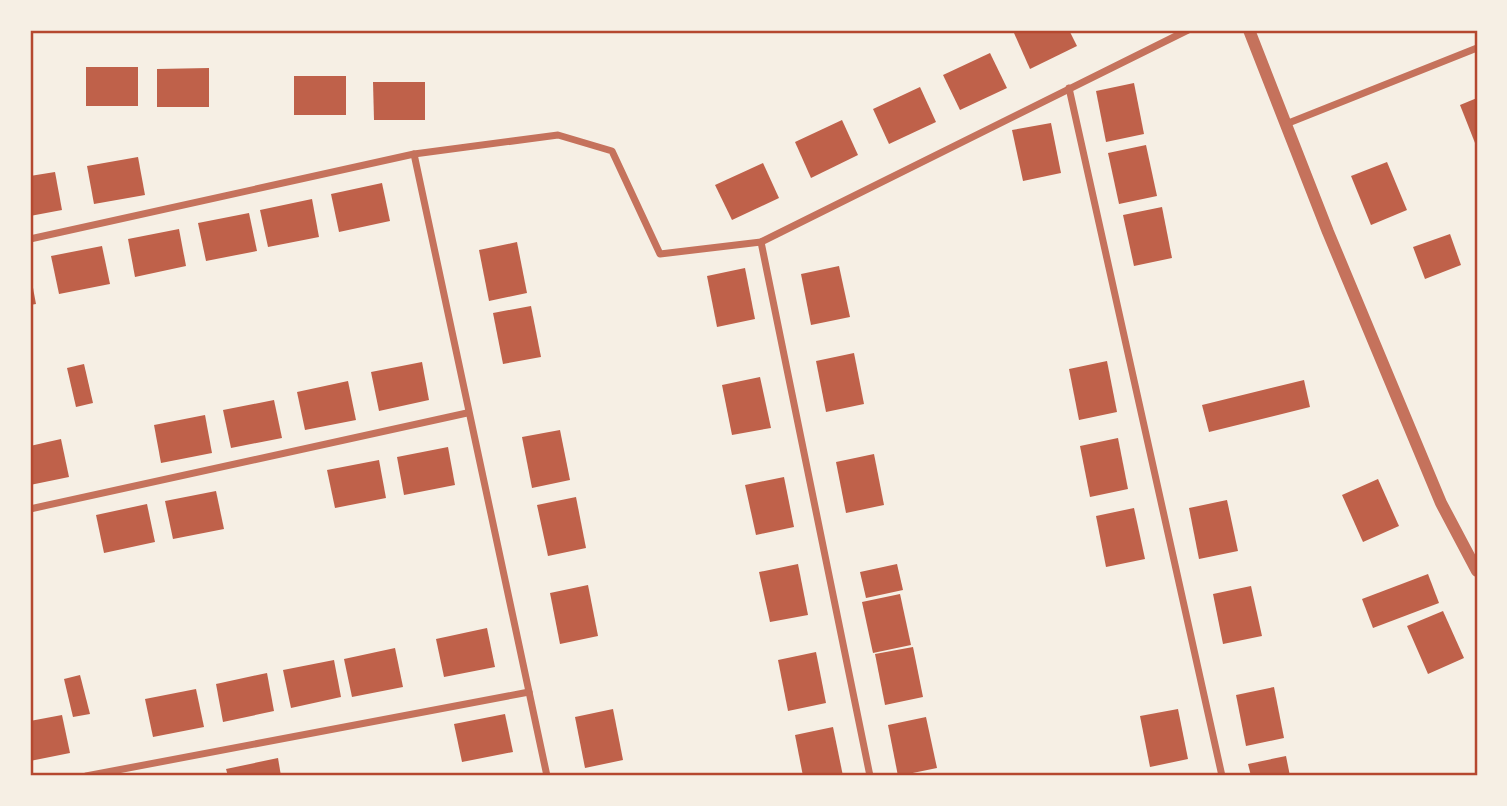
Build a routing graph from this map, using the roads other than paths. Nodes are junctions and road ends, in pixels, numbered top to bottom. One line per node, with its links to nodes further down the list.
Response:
1 (1188, 30): 4 (street)
2 (1249, 30): 5 (street)
3 (1477, 48): 5 (street)
4 (1069, 88): 8 (street); 16 (street)
5 (1286, 124): 11 (street)
6 (414, 154): 7 (street); 8 (street); 9 (street)
7 (30, 239)
8 (761, 242): 15 (street)
9 (467, 413): 10 (street); 12 (street)
10 (30, 509)
11 (1477, 571)
12 (529, 692): 13 (street); 14 (street)
13 (86, 776)
14 (547, 776)
15 (870, 776)
16 (1222, 776)

